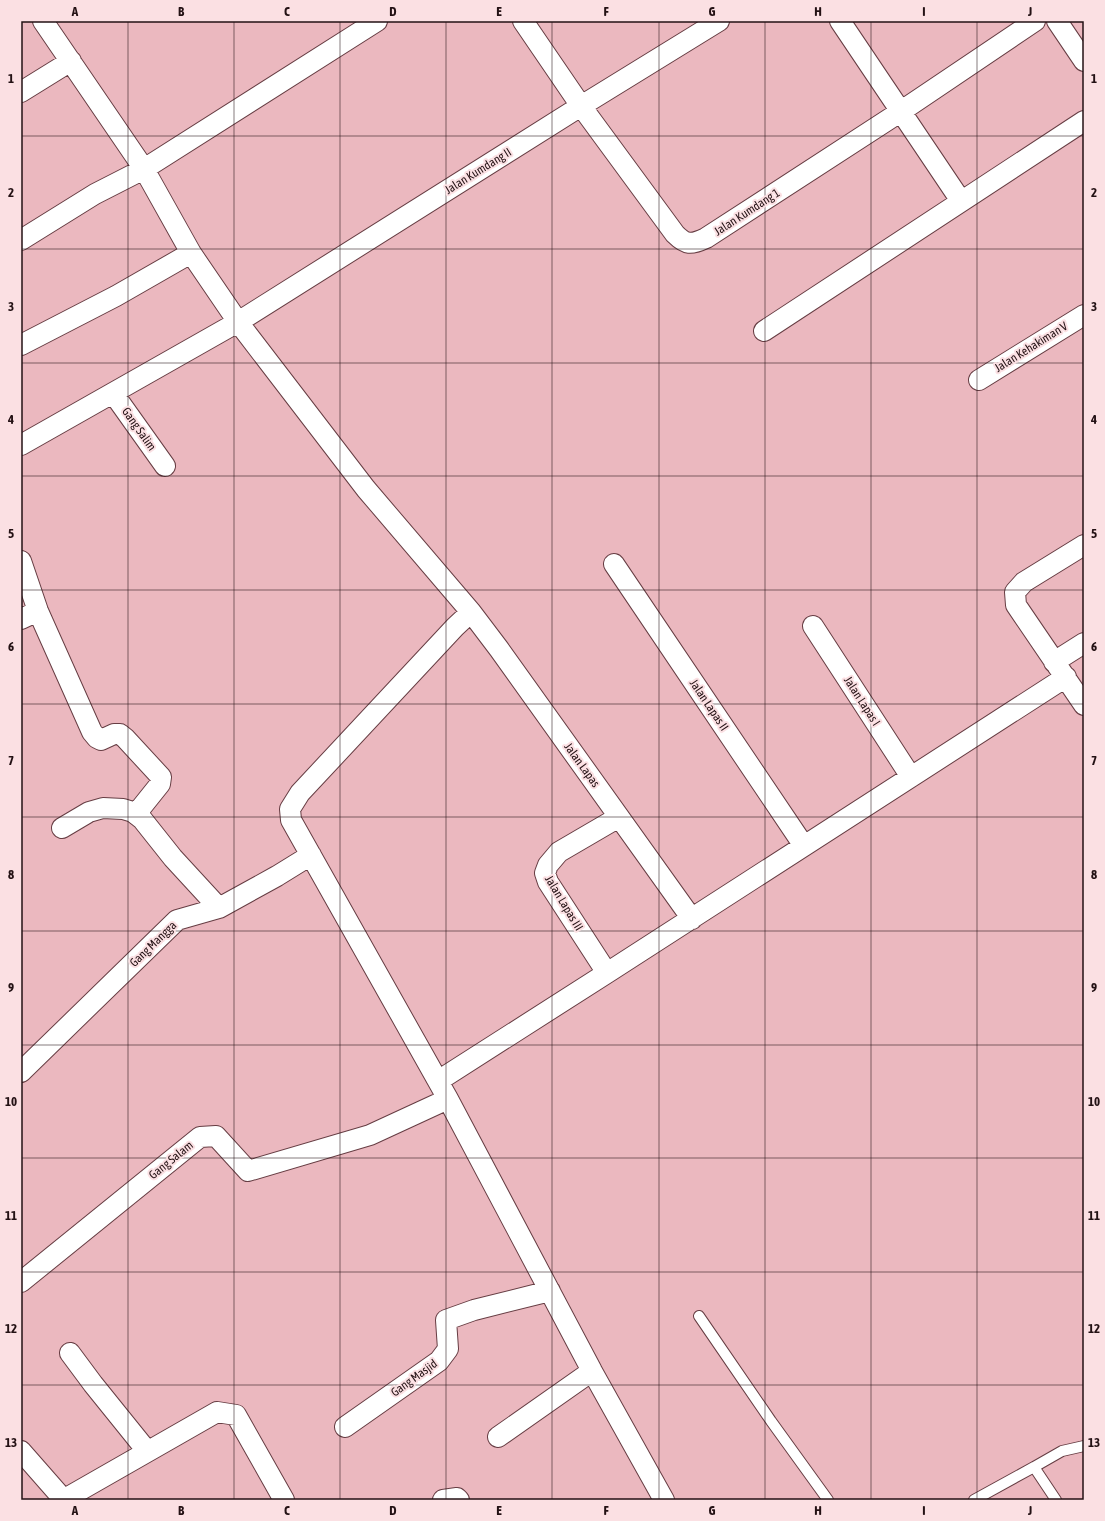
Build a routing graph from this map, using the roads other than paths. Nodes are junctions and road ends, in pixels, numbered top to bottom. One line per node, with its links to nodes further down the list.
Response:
1 (43, 21): 8 (street, Jalan Lapas)
2 (377, 21): 14 (street)
3 (523, 21): 11 (street, Jalan Kumdang 1)
4 (719, 21): 11 (street, Jalan Kumdang II)
5 (840, 21): 12 (street)
6 (1035, 21): 12 (street, Jalan Kumdang 1)
7 (1057, 21): 9 (street)
8 (71, 61): 10 (street); 14 (street, Jalan Lapas)
9 (1084, 61)
10 (21, 92)
11 (581, 106): 12 (street, Jalan Kumdang 1); 19 (street, Jalan Kumdang II)
12 (900, 112): 15 (street)
13 (1084, 121): 15 (street)
14 (144, 169): 16 (street); 17 (street, Jalan Lapas)
15 (961, 201): 20 (street)
16 (21, 240)
17 (191, 253): 19 (street, Jalan Lapas); 21 (street)
18 (1084, 315): 22 (street, Jalan Kehakiman V)
19 (238, 322): 23 (street, Jalan Kumdang II); 29 (street, Jalan Lapas)
20 (764, 331)
21 (21, 345)
22 (979, 380)
23 (113, 393): 24 (street, Jalan Kumdang II); 25 (street, Gang Salim)
24 (21, 445)
25 (165, 466)
26 (1084, 545): 33 (street)
27 (21, 561): 30 (street)
28 (614, 564): 40 (street, Jalan Lapas II)
29 (471, 612): 38 (street, Jalan Lapas); 41 (street)
30 (29, 615): 37 (street)
31 (813, 626): 36 (street, Jalan Lapas I)
32 (1084, 643): 33 (street)
33 (1054, 662): 34 (street)
34 (1066, 677): 35 (street); 36 (street)
35 (1084, 705)
36 (911, 777): 40 (street)
37 (136, 814): 39 (street); 42 (street)
38 (619, 817): 43 (street, Jalan Lapas); 44 (street, Jalan Lapas III)
39 (62, 828)
40 (804, 846): 43 (street)
41 (311, 855): 42 (street, Gang Mangga); 46 (street)
42 (219, 908): 45 (street, Gang Mangga)
43 (692, 919): 44 (street)
44 (607, 974): 46 (street)
45 (21, 1072)
46 (438, 1081): 47 (street)
47 (448, 1099): 48 (street, Gang Salam); 49 (street)
48 (21, 1282)
49 (550, 1291): 52 (street); 53 (street, Gang Masjid)
50 (699, 1316): 64 (lane)
51 (70, 1353): 57 (street)
52 (592, 1371): 54 (street); 63 (street)
53 (345, 1427)
54 (498, 1437)
55 (1084, 1446): 58 (lane)
56 (21, 1451): 59 (street)
57 (147, 1451): 59 (street); 60 (street)
58 (1034, 1467): 65 (lane); 66 (lane)
59 (64, 1500)
60 (284, 1500)
61 (443, 1500): 62 (street)
62 (459, 1500)
63 (664, 1500)
64 (828, 1500)
65 (974, 1500)
66 (1056, 1500)

